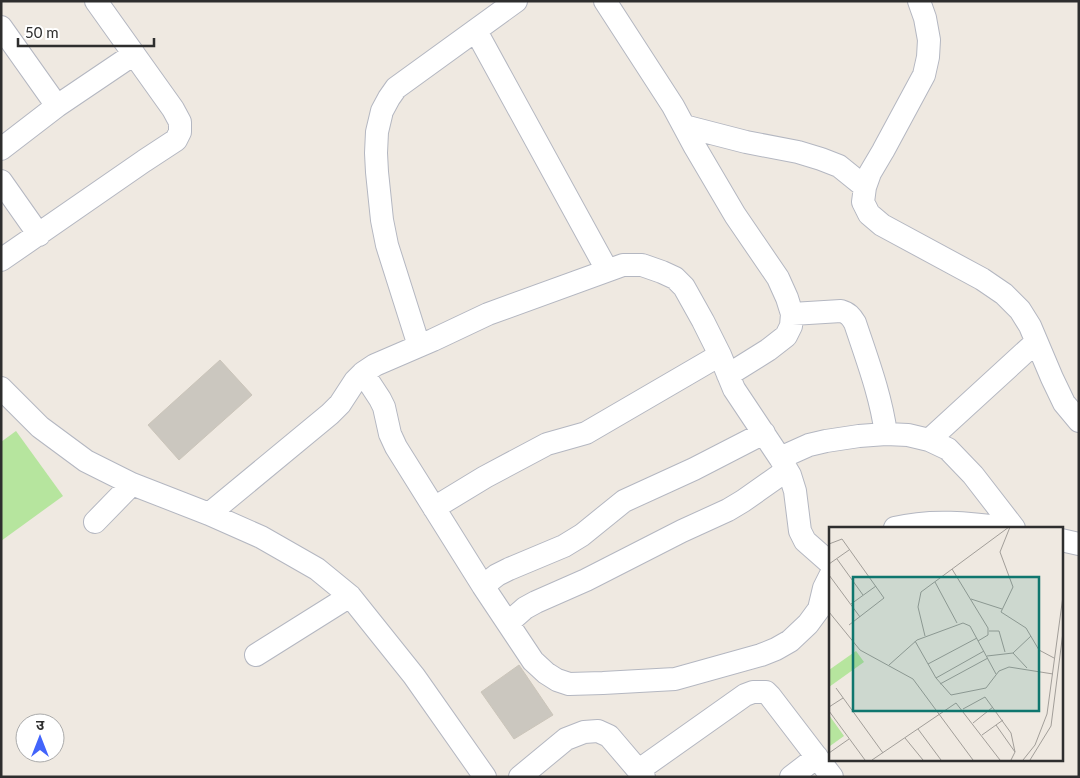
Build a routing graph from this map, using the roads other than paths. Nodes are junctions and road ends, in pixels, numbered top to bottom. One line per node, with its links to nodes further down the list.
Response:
1 (96, 1): 7 (street)
2 (516, 1): 6 (street)
3 (605, 1): 9 (street)
4 (918, 1): 12 (street)
5 (1, 27): 8 (street)
6 (476, 31): 15 (street); 18 (street)
7 (134, 54): 8 (street); 13 (street)
8 (57, 106): 10 (street)
9 (684, 126): 12 (street); 16 (street)
10 (1, 149)
11 (1, 181): 13 (street)
12 (865, 187): 17 (street)
13 (39, 235): 14 (street)
14 (1, 260)
15 (607, 270): 18 (street); 19 (street)
16 (792, 314): 19 (street); 24 (street)
17 (1036, 342): 22 (street); 25 (street)
18 (420, 346): 20 (street)
19 (724, 365): 23 (street); 28 (street)
20 (364, 373): 28 (street); 29 (street)
21 (1, 388): 27 (street)
22 (1079, 421)
23 (764, 433): 26 (street); 38 (street)
24 (886, 434): 25 (street); 26 (street)
25 (930, 440): 33 (street)
26 (784, 464): 36 (street); 40 (street)
27 (132, 484): 29 (street); 30 (street)
28 (434, 508): 38 (street)
29 (209, 514): 39 (street)
30 (95, 522)
31 (899, 527): 32 (street)
32 (998, 527)
33 (1013, 527)
34 (1062, 540): 35 (street)
35 (1079, 544)
36 (829, 562)
37 (829, 578): 40 (street)
38 (482, 586): 40 (street)
39 (350, 596): 41 (street); 44 (street)
40 (508, 623)
41 (256, 655)
42 (817, 757): 43 (street); 46 (street); 47 (street)
43 (641, 774): 45 (street)
44 (485, 777)
45 (520, 777)
46 (791, 777)
47 (832, 777)

